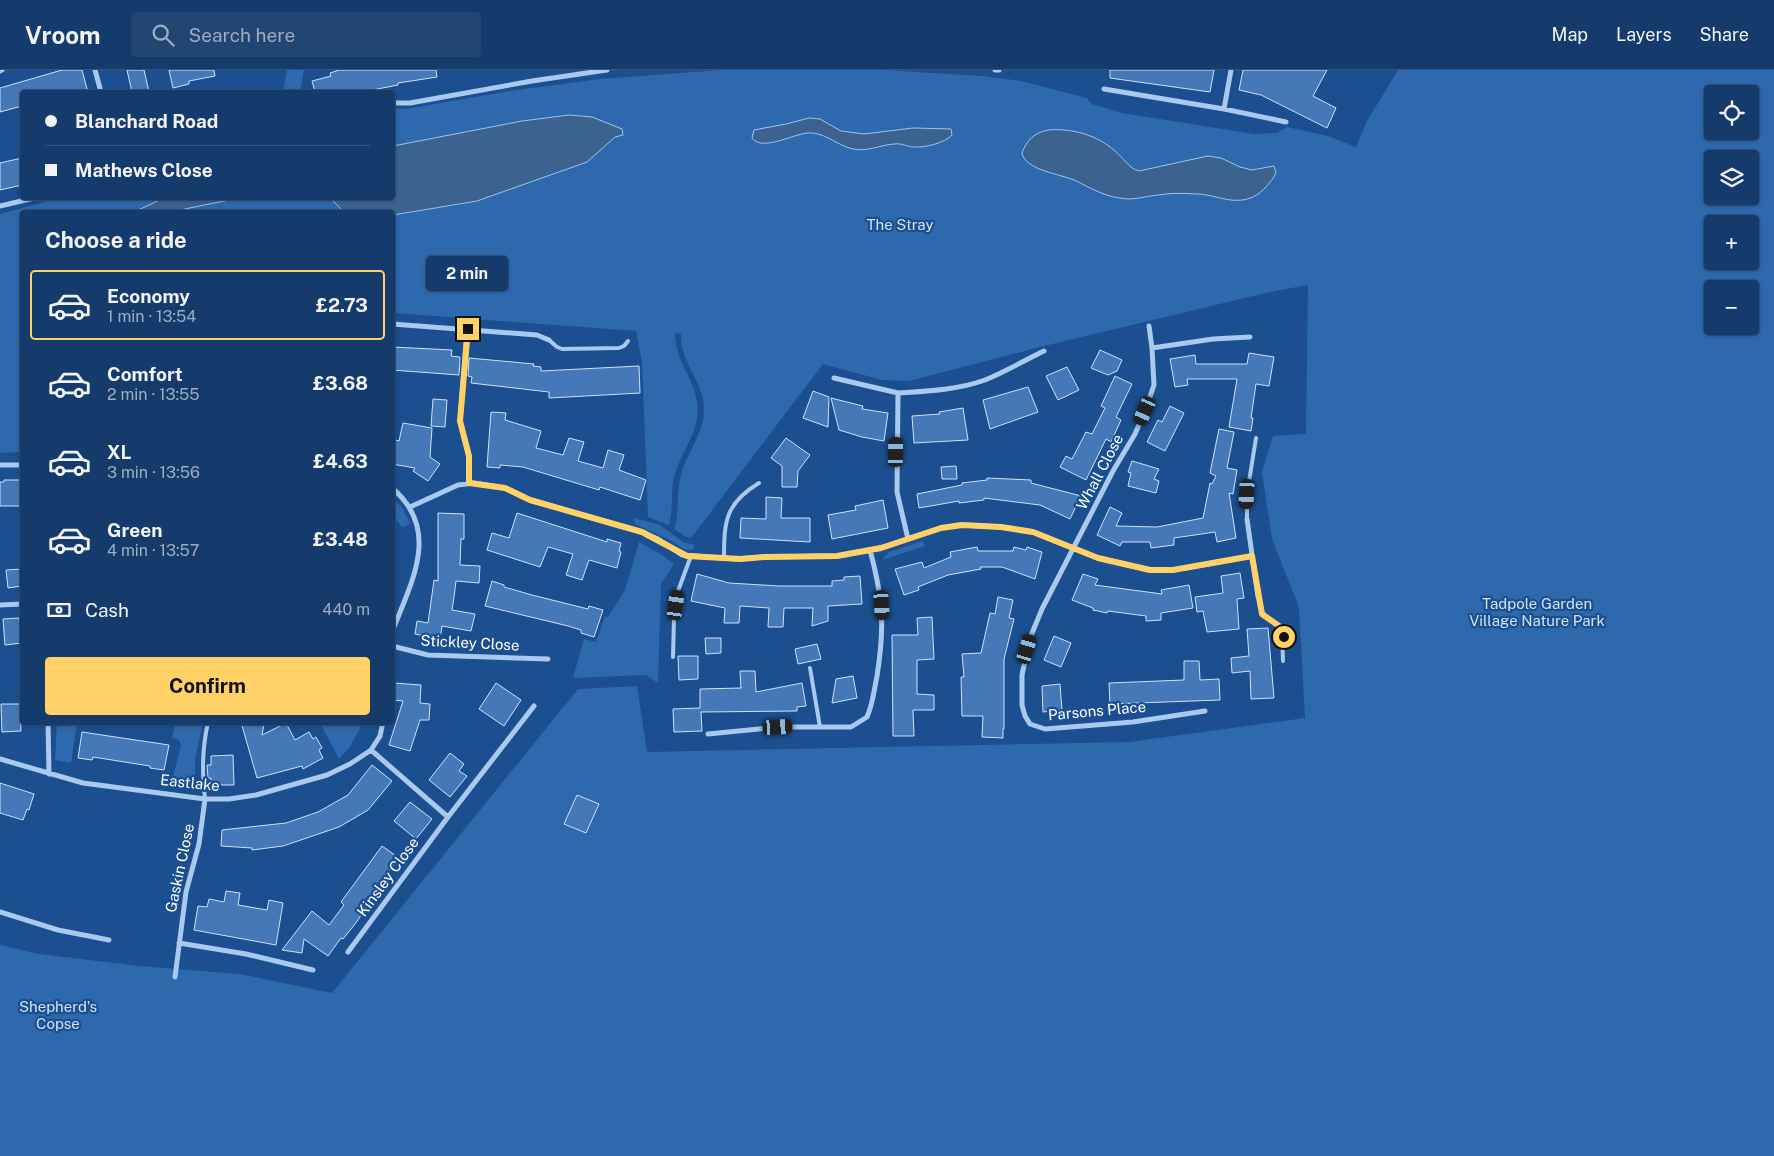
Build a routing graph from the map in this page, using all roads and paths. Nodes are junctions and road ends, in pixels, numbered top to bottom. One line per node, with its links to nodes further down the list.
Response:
1 (95, 70): 8 (street)
2 (607, 70): 6 (street)
3 (995, 70): 4 (street)
4 (999, 70)
5 (1231, 70): 10 (street)
6 (594, 71): 9 (street)
7 (1104, 89): 10 (street)
8 (100, 90)
9 (395, 103)
10 (1224, 109): 11 (street)
11 (1286, 122)
12 (26, 200): 13 (street)
13 (0, 206)
14 (395, 324): 16 (street)
15 (1150, 326): 20 (street, Whall Close)
16 (468, 329): 18 (street); 27 (street)
17 (1250, 338): 20 (street)
18 (549, 340): 19 (lane)
19 (628, 341)
20 (1152, 348): 33 (street, Whall Close)
21 (1044, 351): 23 (street)
22 (834, 378): 23 (street)
23 (898, 393): 32 (street)
24 (1256, 438): 31 (lane)
25 (0, 465): 26 (street)
26 (20, 465)
27 (469, 483): 30 (street); 35 (street)
28 (760, 483): 37 (lane)
29 (395, 491): 30 (street)
30 (410, 507): 41 (street)
31 (1247, 519): 36 (street)
32 (908, 539): 33 (street); 34 (street)
33 (1075, 548): 36 (street); 48 (street, Parsons Place)
34 (870, 550): 37 (street); 52 (street)
35 (691, 556): 37 (street); 43 (lane)
36 (1252, 556): 38 (street)
37 (724, 558)
38 (1258, 598): 45 (lane)
39 (0, 604): 40 (street)
40 (20, 604)
41 (395, 624)
42 (395, 647): 44 (street, Stickley Close)
43 (673, 657)
44 (548, 659)
45 (1283, 661)
46 (810, 668): 52 (lane)
47 (534, 706): 58 (street, Kinsley Close)
48 (1205, 711)
49 (48, 725): 56 (street)
50 (207, 725): 57 (lane)
51 (382, 725): 54 (street, Eastlake)
52 (820, 727): 53 (street)
53 (708, 734)
54 (370, 750): 57 (street, Eastlake); 58 (street)
55 (0, 759): 56 (street, Eastlake)
56 (49, 774): 57 (street, Eastlake)
57 (205, 799): 61 (street, Gaskin Close)
58 (448, 817): 62 (street, Kinsley Close)
59 (0, 912): 60 (street)
60 (108, 940)
61 (179, 943): 63 (street); 64 (street, Gaskin Close)
62 (348, 952)
63 (313, 970)
64 (174, 977)

